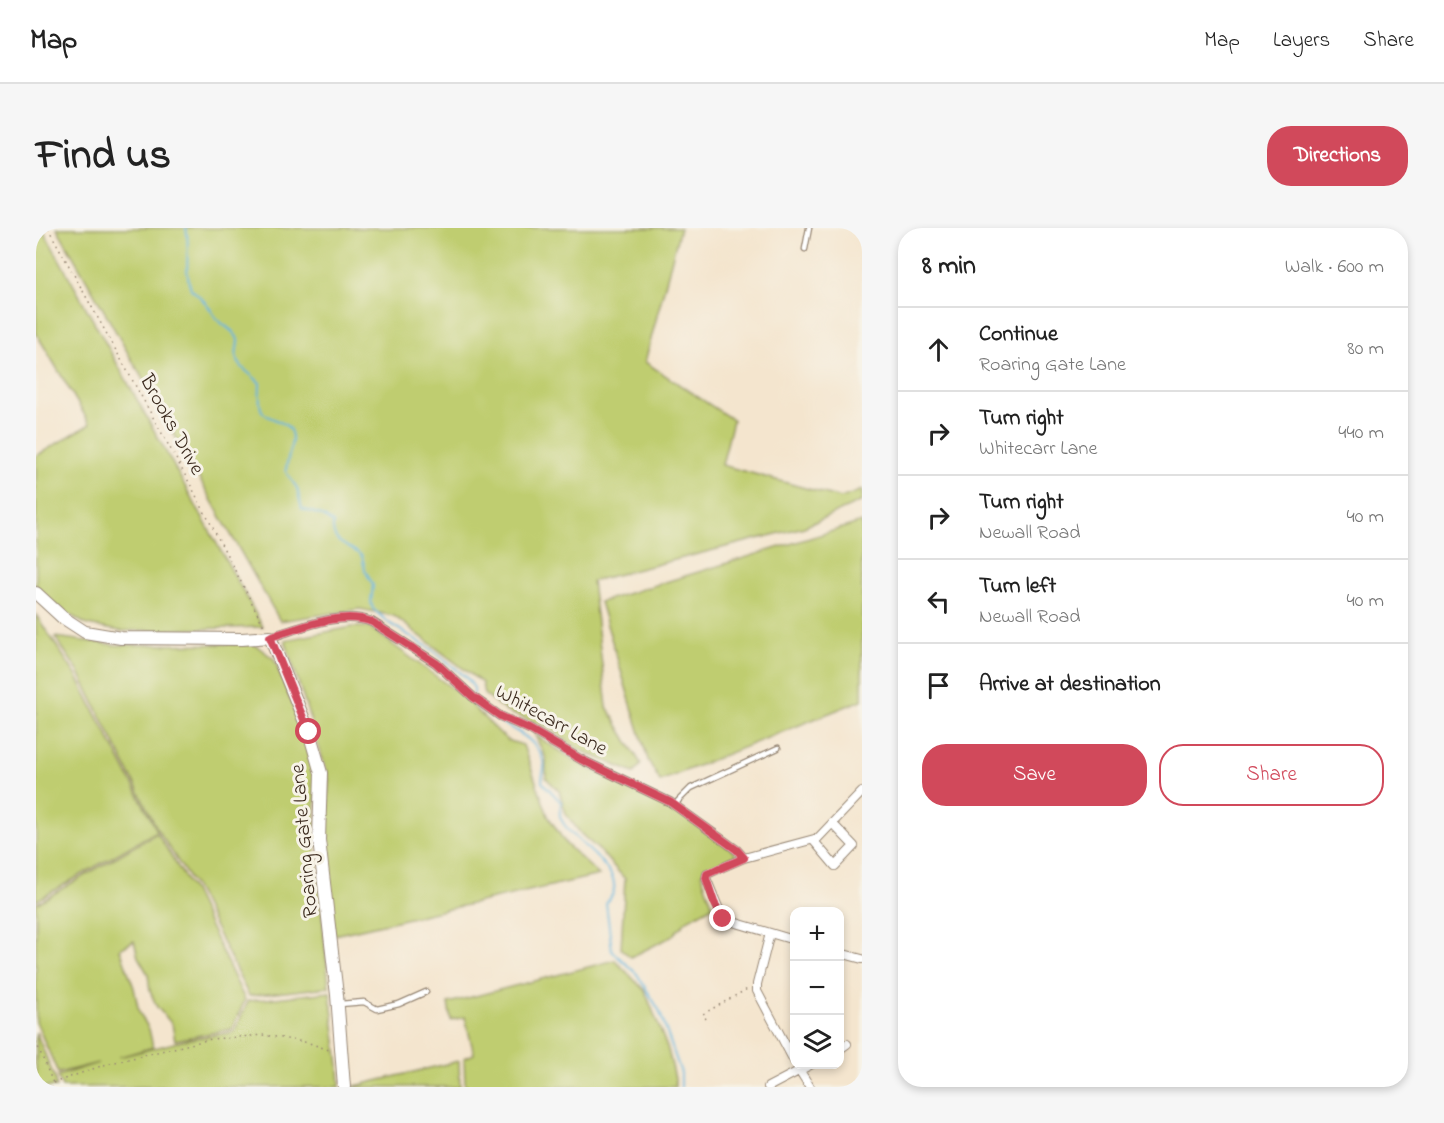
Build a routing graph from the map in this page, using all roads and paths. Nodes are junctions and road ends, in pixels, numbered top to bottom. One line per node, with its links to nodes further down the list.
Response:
1 (48, 228): 5 (path, Brooks Drive)
2 (808, 228): 3 (lane)
3 (805, 249)
4 (36, 593): 5 (street, Whitecarr Lane)
5 (270, 637): 8 (street, Whitecarr Lane); 18 (street, Roaring Gate Lane)
6 (778, 748): 8 (lane)
7 (862, 792): 9 (street)
8 (676, 806): 11 (street, Whitecarr Lane)
9 (832, 823): 10 (street); 10 (street)
10 (813, 840): 11 (street)
11 (744, 858): 12 (street)
12 (770, 933): 13 (street); 16 (street)
13 (790, 939)
14 (844, 954): 15 (street)
15 (862, 959)
16 (757, 984): 19 (path); 21 (street)
17 (426, 992): 18 (lane)
18 (338, 1004): 22 (street, Roaring Gate Lane)
19 (706, 1019)
20 (36, 1042): 25 (path)
21 (790, 1053)
22 (342, 1055): 25 (path); 27 (street, Roaring Gate Lane)
23 (793, 1069): 28 (street)
24 (799, 1069): 29 (street)
25 (53, 1083): 26 (path)
26 (52, 1087)
27 (344, 1087)
28 (768, 1087)
29 (810, 1087)

